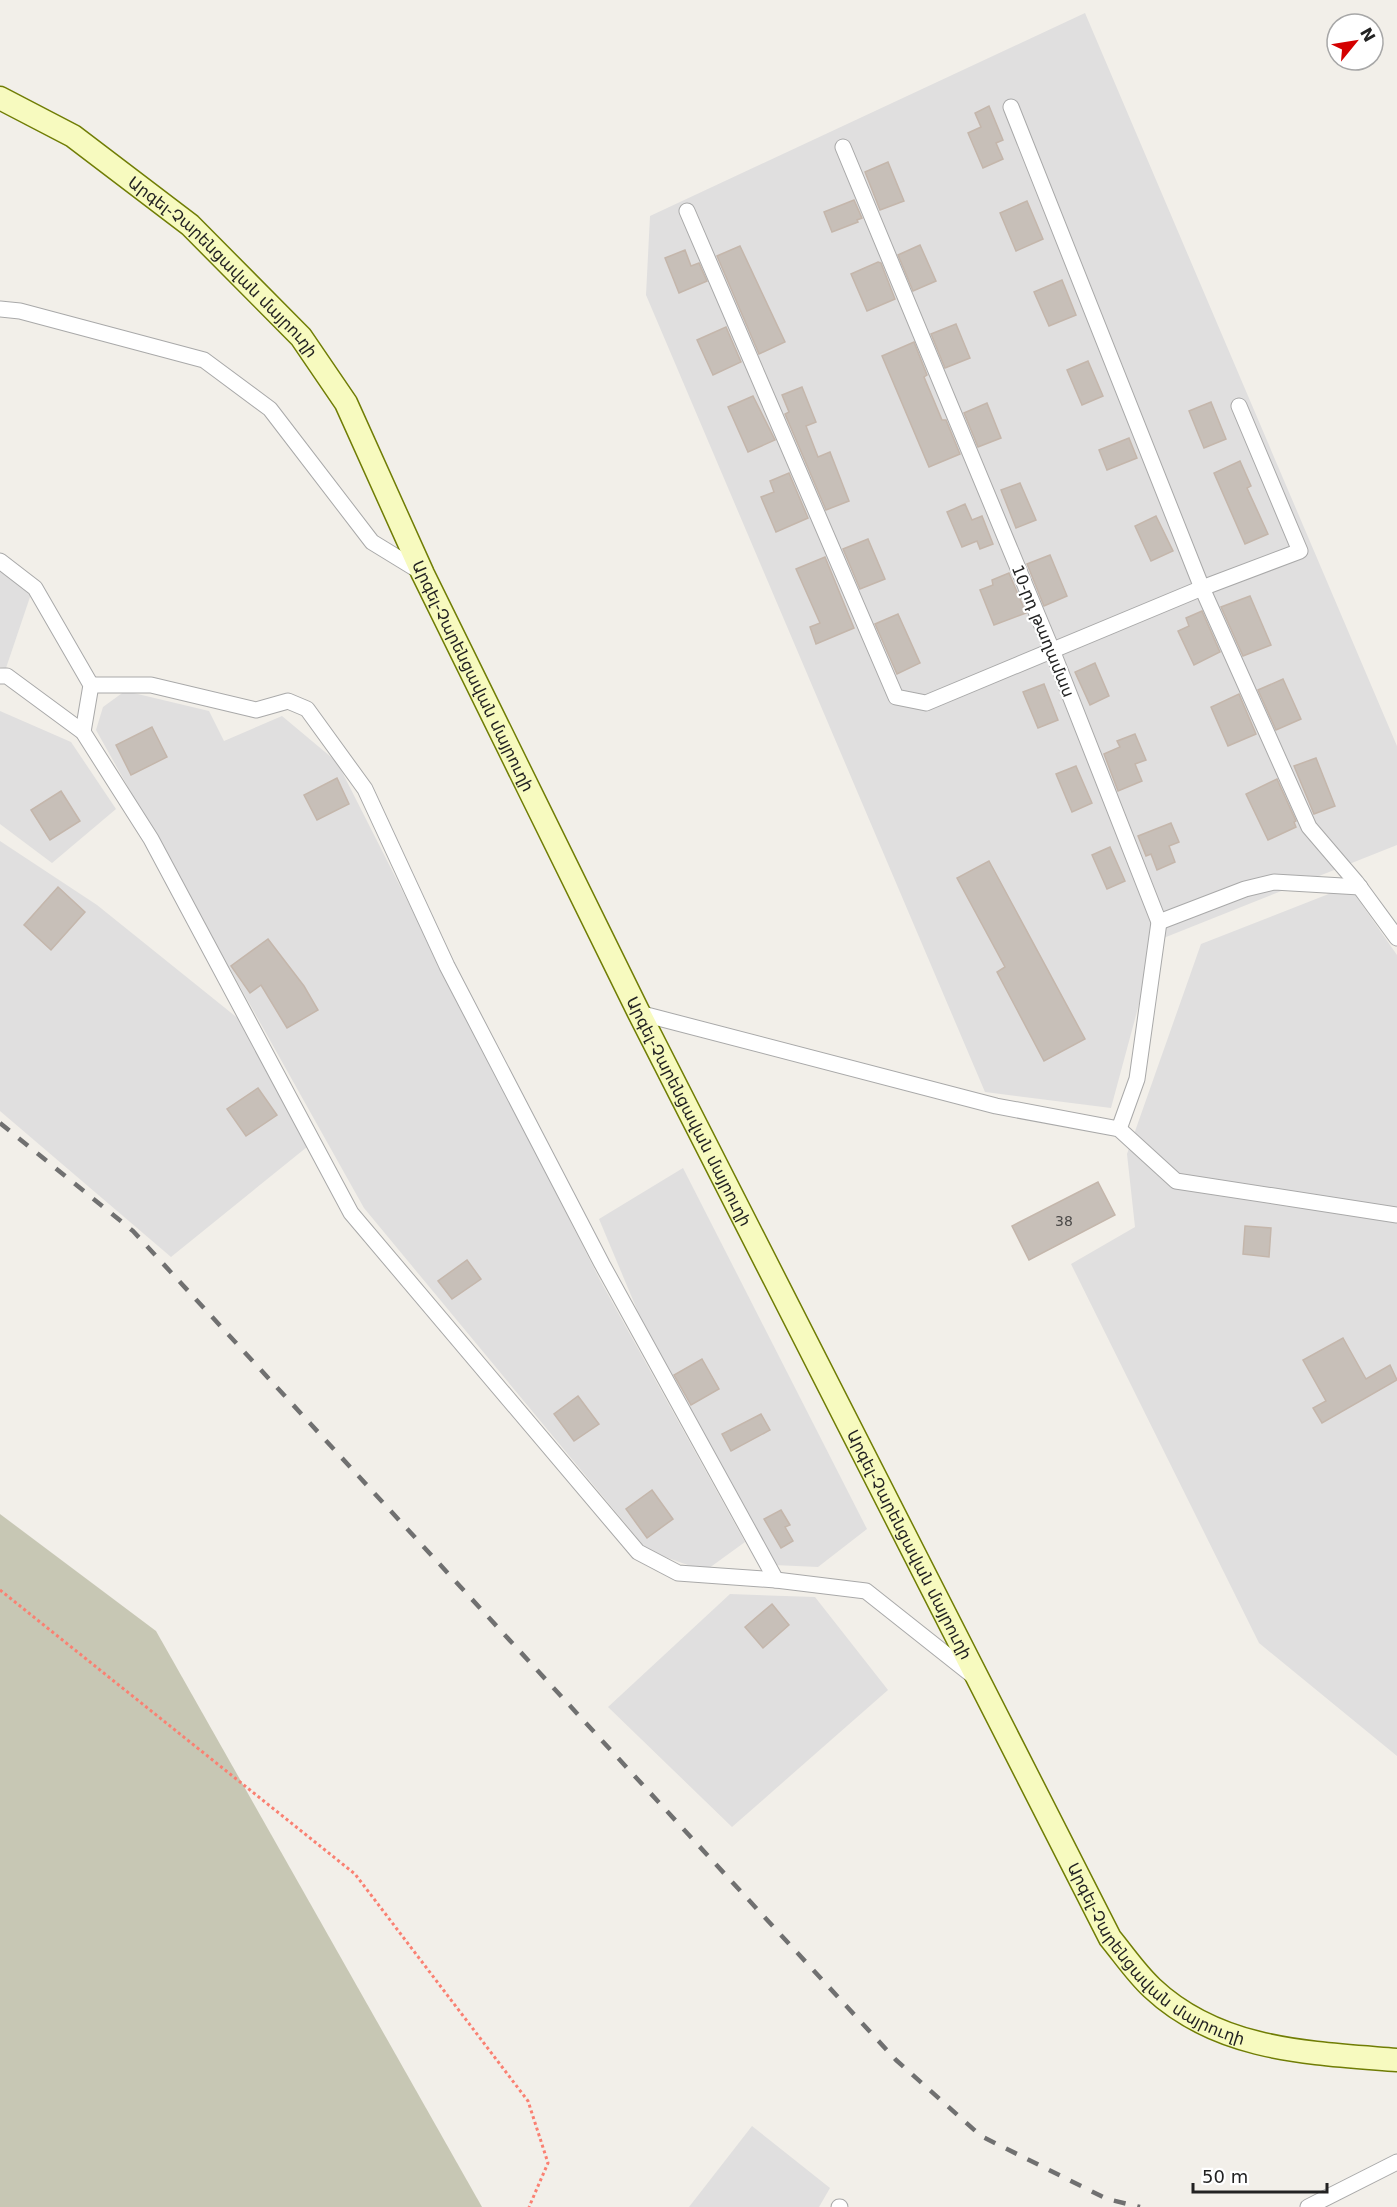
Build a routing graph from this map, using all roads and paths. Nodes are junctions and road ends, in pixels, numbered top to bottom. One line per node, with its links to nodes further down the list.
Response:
1 (0, 98): 8 (main road, Արգել-Չարենցավան մայրուղի)
2 (1011, 107): 9 (street)
3 (843, 147): 10 (street, 10-րդ թաղամաս)
4 (687, 211): 10 (street)
5 (0, 309): 8 (street)
6 (1239, 406): 9 (street)
7 (0, 561): 12 (street)
8 (423, 574): 17 (main road, Արգել-Չարենցավան մայրուղի)
9 (1202, 588): 10 (street); 14 (street)
10 (1052, 650): 15 (street, 10-րդ թաղամաս)
11 (0, 676): 13 (street)
12 (91, 685): 13 (street); 20 (street)
13 (83, 732): 20 (street)
14 (1360, 887): 15 (street); 16 (street)
15 (1159, 922): 18 (street, 10-րդ թաղամաս)
16 (1397, 938)
17 (639, 1014): 18 (street); 22 (main road, Արգել-Չարենցավան մայրուղի)
18 (1119, 1129): 19 (street)
19 (1397, 1215)
20 (776, 1580): 22 (street)
21 (0, 1590): 25 (path)
22 (977, 1679): 23 (main road, Արգել-Չարենցավան մայրուղի)
23 (1397, 2060)
24 (1397, 2162): 26 (street)
25 (529, 2207)
26 (1308, 2207)

